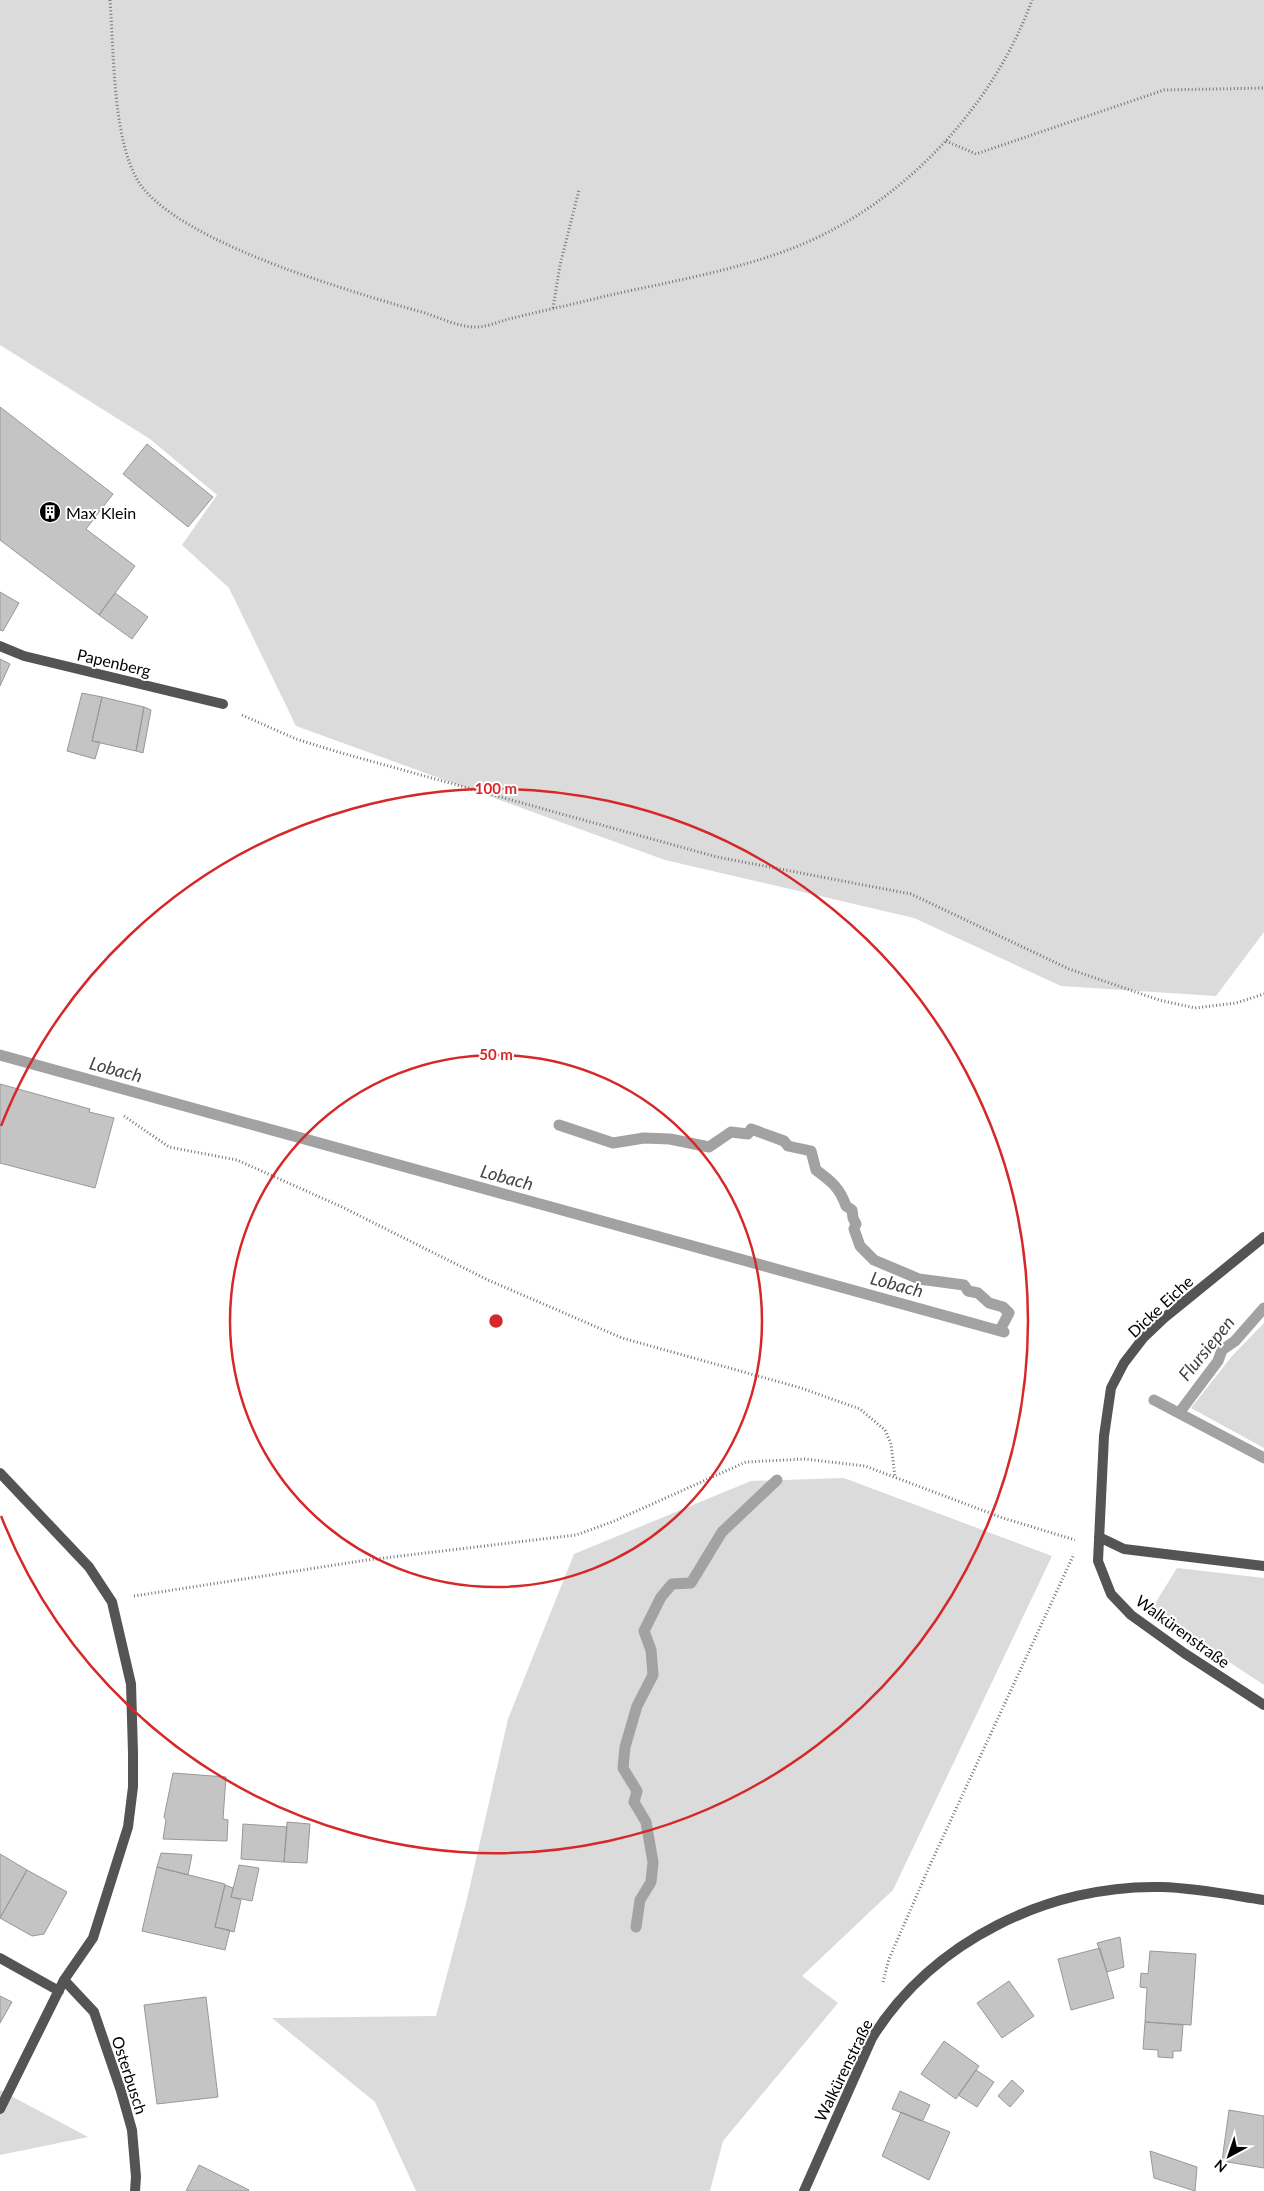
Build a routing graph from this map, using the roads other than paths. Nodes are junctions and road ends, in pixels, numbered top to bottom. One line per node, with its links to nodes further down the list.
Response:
1 (0, 646): 2 (street, Papenberg)
2 (223, 704)
3 (1264, 1237): 5 (street, Dicke Eiche)
4 (0, 1473): 10 (street)
5 (1099, 1537): 6 (street); 7 (street, Walkürenstraße)
6 (1264, 1566)
7 (1264, 1705)
8 (1264, 1900): 14 (street, Walkürenstraße)
9 (0, 1958): 11 (street)
10 (64, 1980): 11 (street); 13 (street, Osterbusch)
11 (59, 1991): 12 (street)
12 (0, 2109)
13 (134, 2191)
14 (804, 2191)

